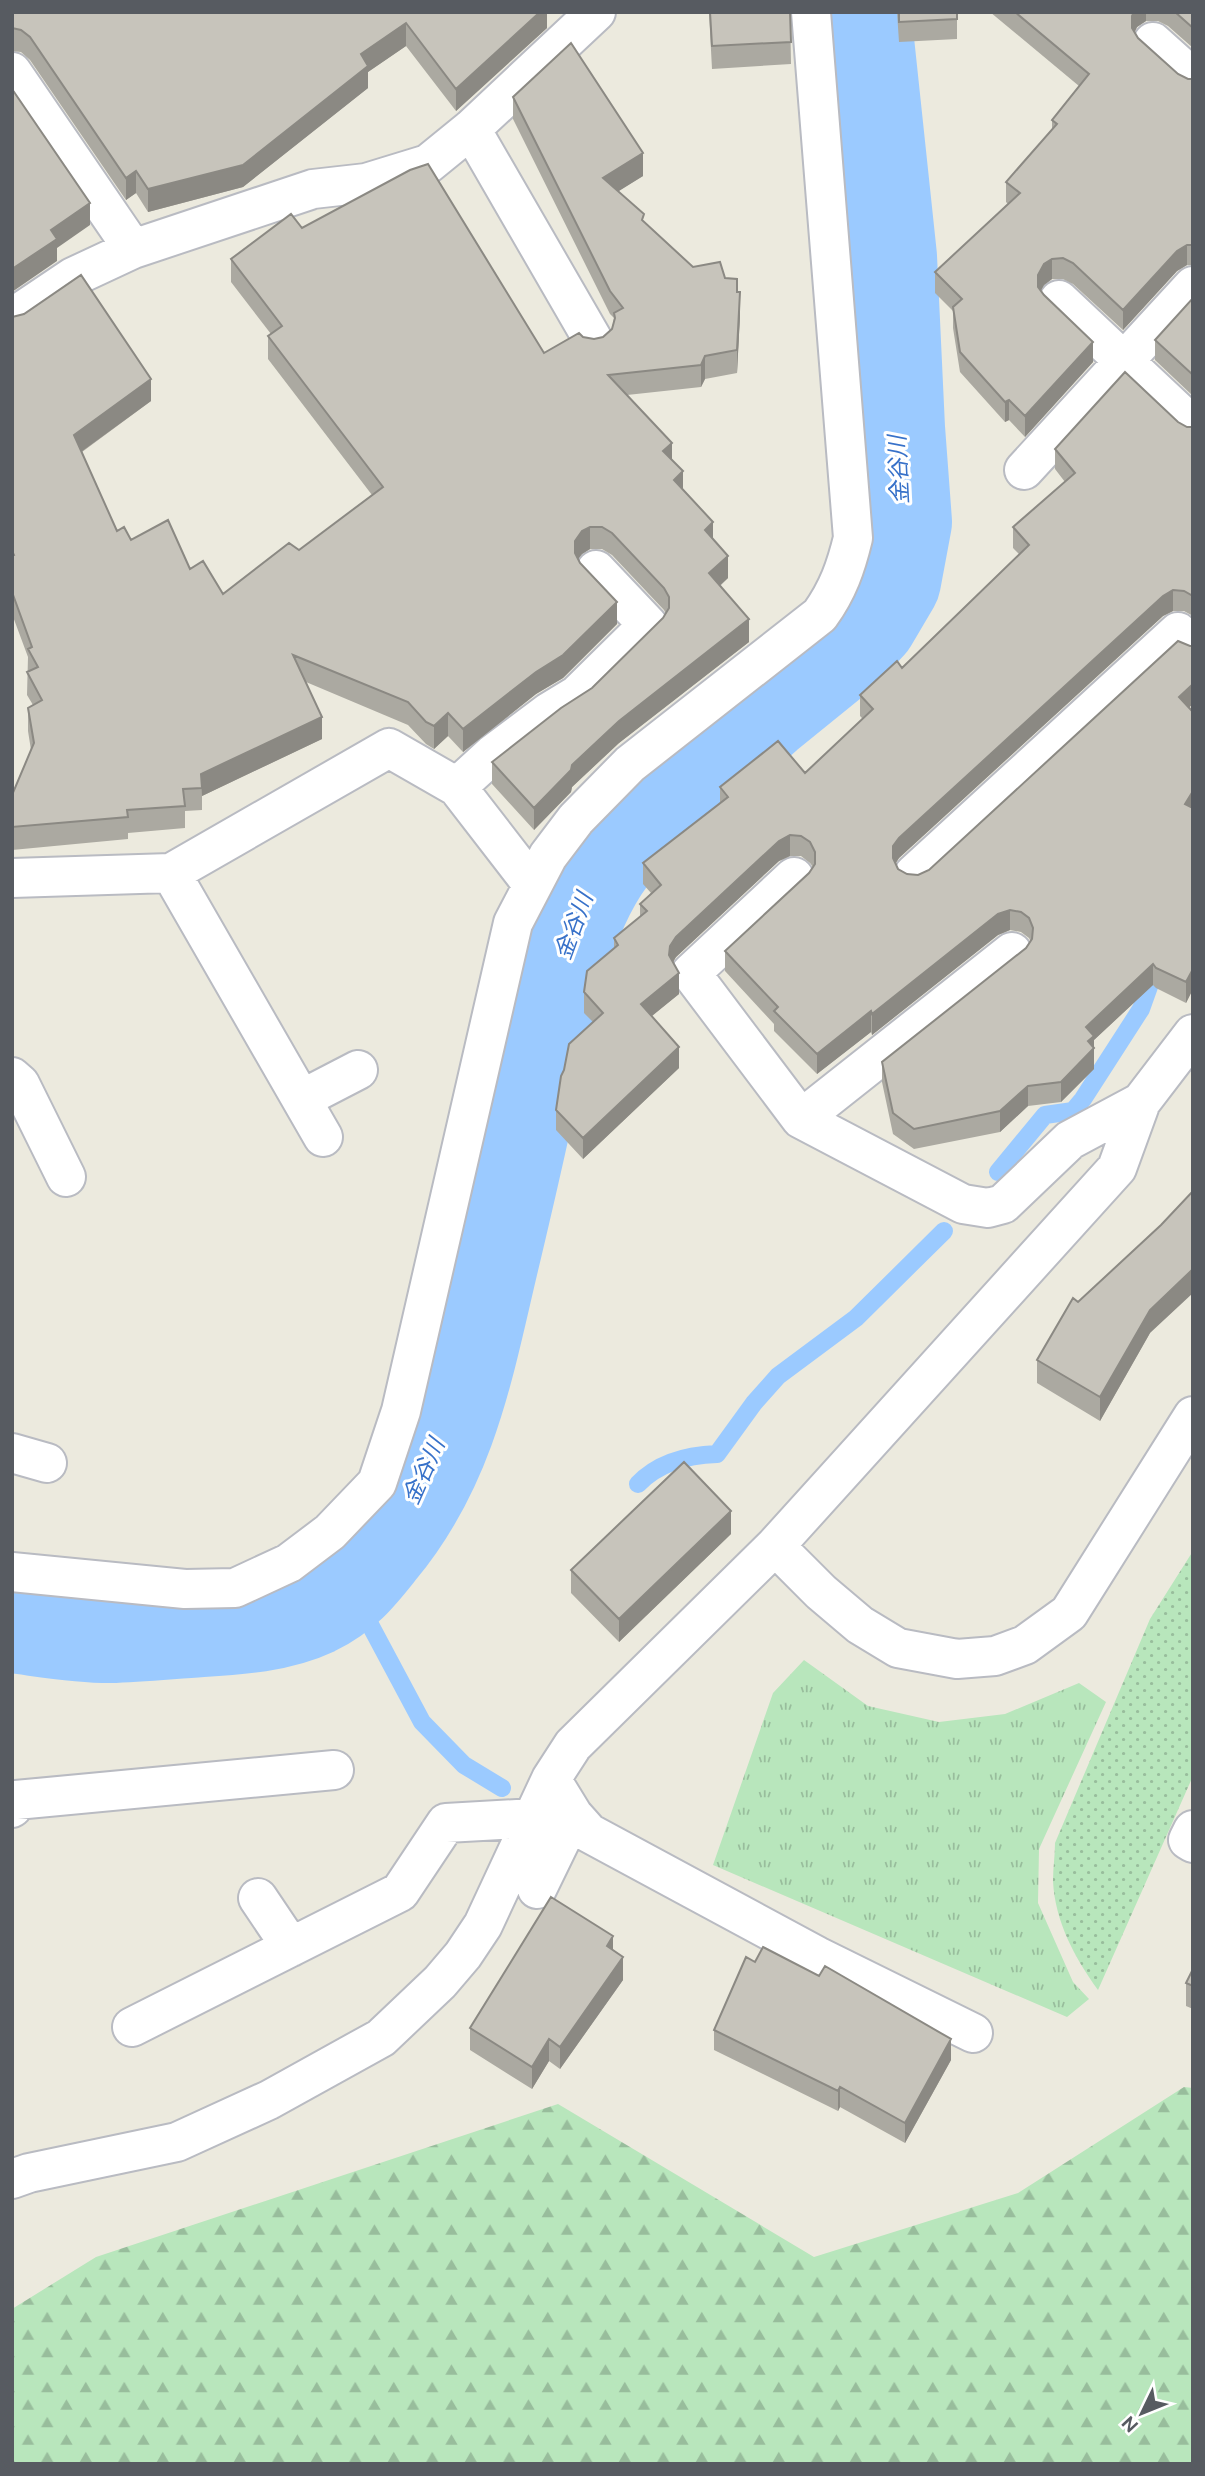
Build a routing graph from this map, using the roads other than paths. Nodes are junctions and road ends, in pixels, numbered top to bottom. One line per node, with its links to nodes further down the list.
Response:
1 (596, 12): 6 (street)
2 (811, 12): 22 (street)
3 (1153, 41): 5 (street)
4 (12, 72): 7 (street)
5 (1193, 78)
6 (471, 129): 7 (street); 11 (street)
7 (133, 249): 10 (street)
8 (1193, 286): 12 (street)
9 (1059, 300): 12 (street)
10 (12, 318)
11 (593, 340)
12 (1124, 362): 13 (street); 14 (street)
13 (1193, 426)
14 (1024, 470)
15 (596, 569): 17 (street)
16 (1193, 645): 19 (street)
17 (457, 787): 18 (street); 22 (street)
18 (171, 873): 21 (street); 27 (street)
19 (914, 874)
20 (794, 877): 29 (street)
21 (12, 878)
22 (532, 884): 34 (street)
23 (1012, 952): 29 (street)
24 (1193, 1034): 28 (street)
25 (358, 1070): 27 (street)
26 (12, 1077): 31 (street)
27 (302, 1099): 30 (street)
28 (1141, 1102): 29 (street); 33 (street)
29 (801, 1119)
30 (323, 1137)
31 (66, 1177)
32 (1193, 1416): 33 (street)
33 (775, 1546): 36 (street)
34 (12, 1572)
35 (334, 1770): 37 (street)
36 (551, 1779): 38 (street); 39 (street)
37 (12, 1808)
38 (573, 1815): 42 (street); 46 (street)
39 (534, 1818): 44 (street); 47 (street)
40 (1193, 1830): 41 (street)
41 (1193, 1843)
42 (537, 1889)
43 (258, 1898): 44 (street)
44 (291, 1947): 45 (street)
45 (132, 2027)
46 (973, 2033)
47 (12, 2179)

